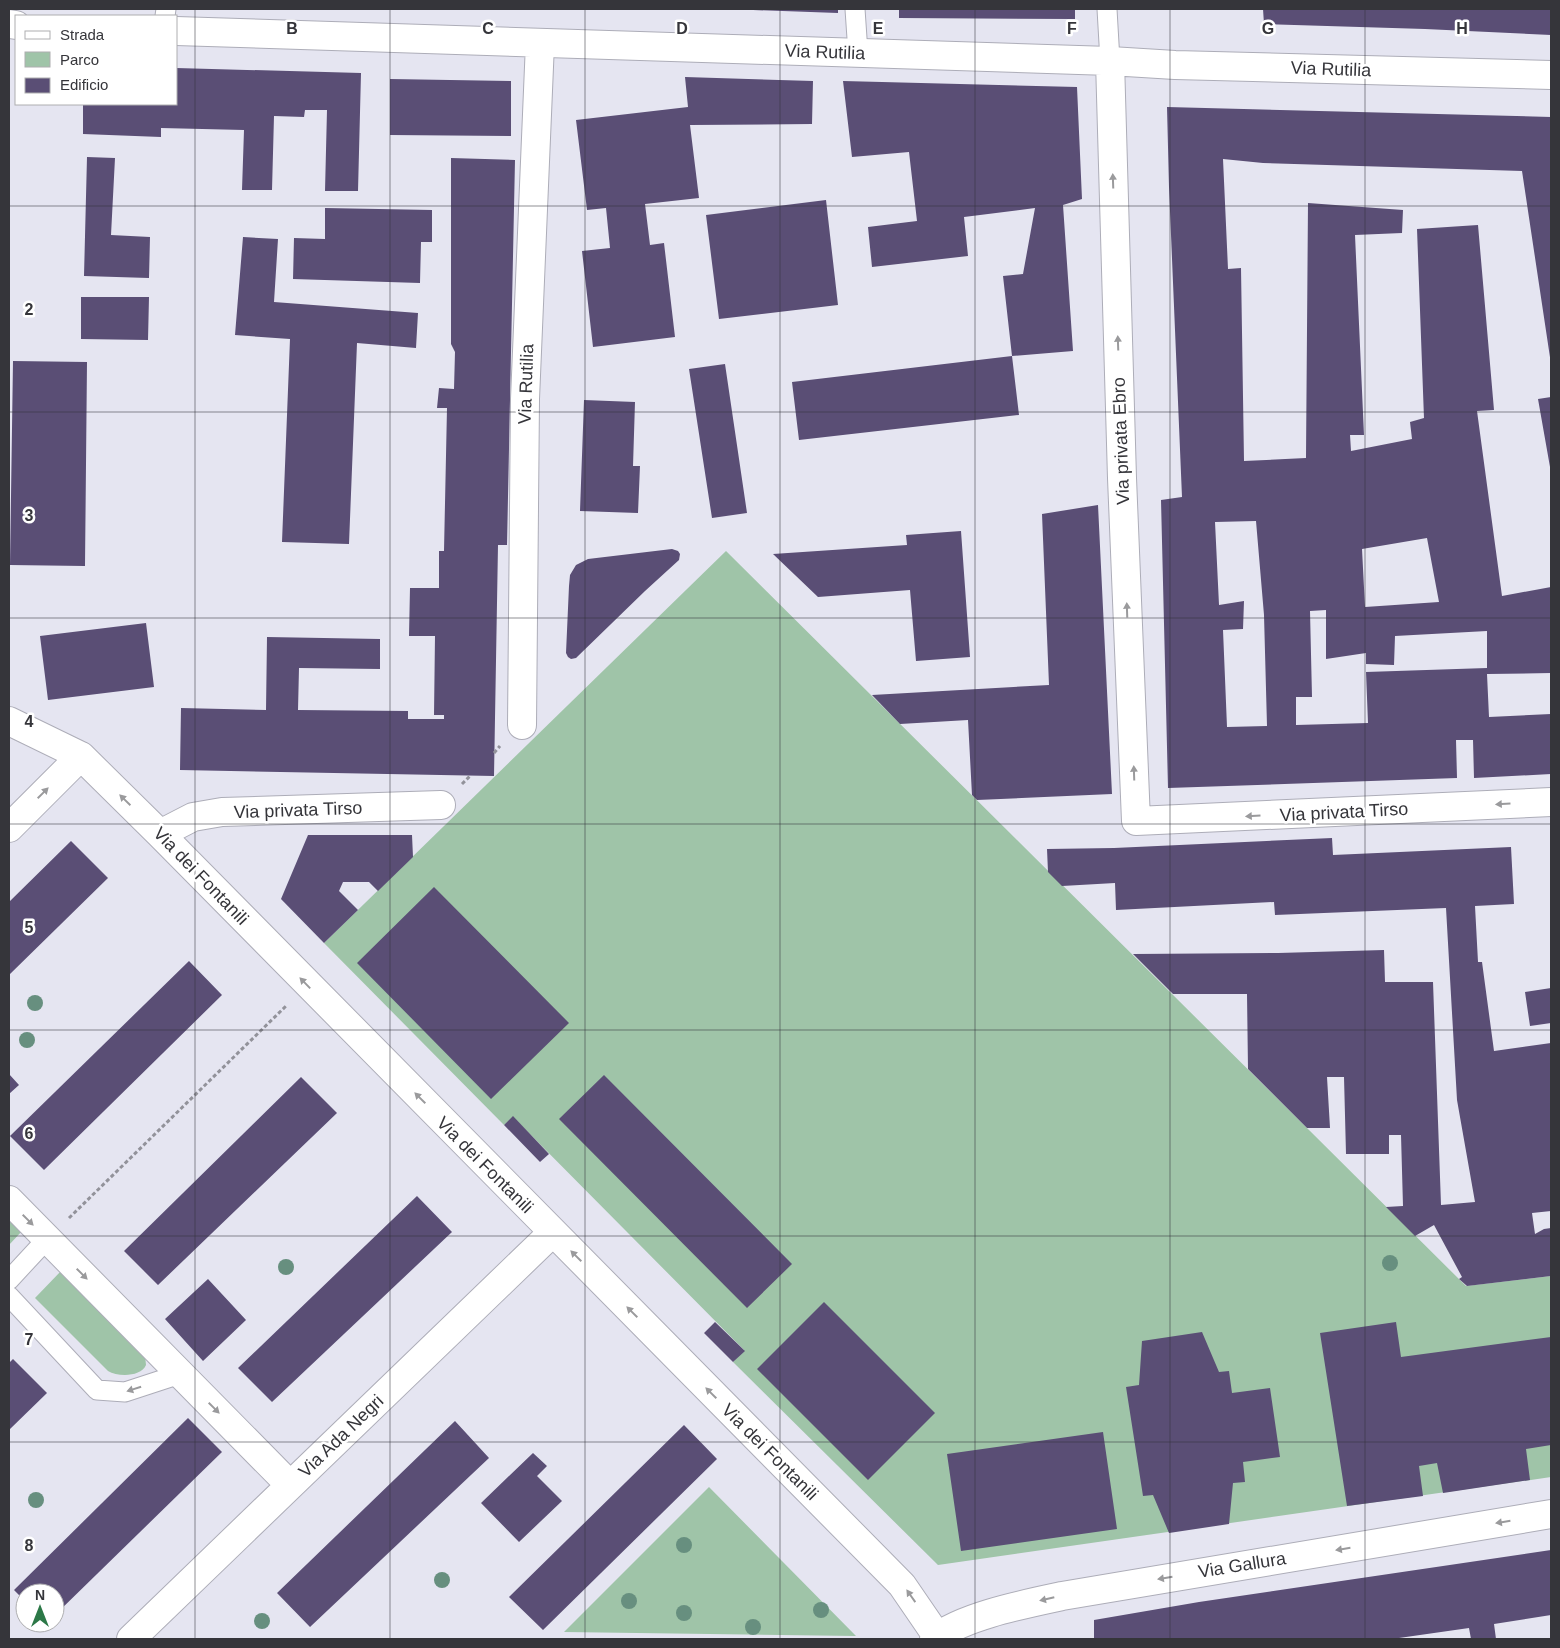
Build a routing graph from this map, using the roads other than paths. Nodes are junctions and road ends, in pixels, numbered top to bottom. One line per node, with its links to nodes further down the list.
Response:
1 (855, 9): 5 (lane)
2 (1107, 9): 6 (lane)
3 (178, 30): 4 (street, Via Rutilia)
4 (540, 43): 5 (street, Via Rutilia); 9 (street, Via Rutilia)
5 (858, 53): 6 (street, Via Rutilia)
6 (1110, 61): 7 (street, Via Rutilia); 13 (street, Via privata Ebro, one-way to 6)
7 (1551, 75)
8 (9, 721): 10 (street, Via dei Fontanili)
9 (522, 725)
10 (81, 756): 14 (street, one-way to 10); 15 (street, Via dei Fontanili, one-way to 10)
11 (1551, 802): 13 (street, Via privata Tirso, one-way to 13)
12 (441, 806): 15 (street, Via privata Tirso)
13 (1136, 821)
14 (9, 828)
15 (160, 834): 17 (street, Via dei Fontanili, one-way to 15)
16 (9, 1200): 18 (street, one-way to 18)
17 (552, 1232): 22 (street, Via Ada Negri); 24 (street, Via dei Fontanili, one-way to 17)
18 (47, 1239): 19 (lane); 21 (street, one-way to 21)
19 (9, 1280)
20 (9, 1296): 21 (lane, one-way to 20)
21 (180, 1374): 22 (street, one-way to 22)
22 (290, 1485): 25 (street, Via Ada Negri)
23 (1551, 1514): 24 (street, Via Gallura, one-way to 24)
24 (937, 1638)
25 (131, 1639)

